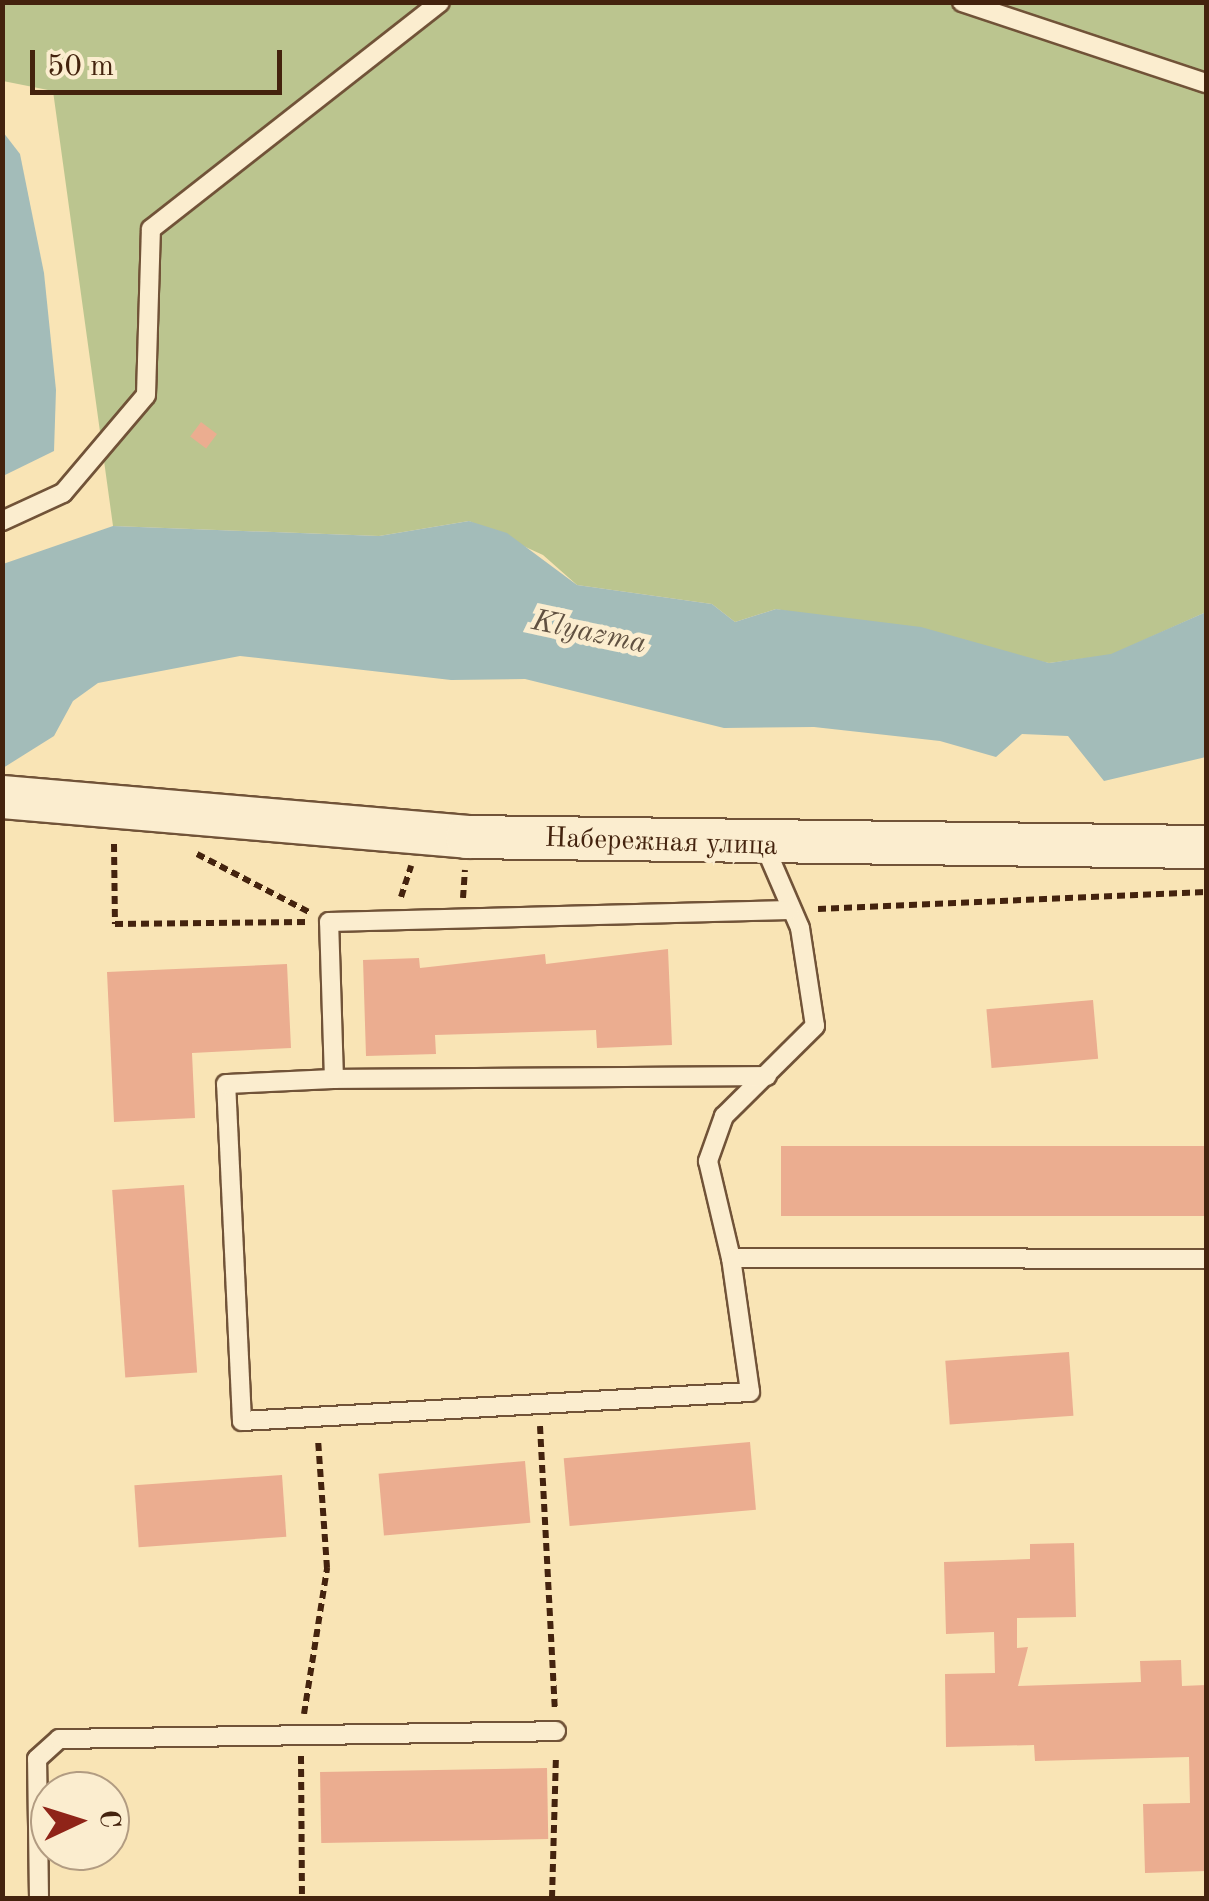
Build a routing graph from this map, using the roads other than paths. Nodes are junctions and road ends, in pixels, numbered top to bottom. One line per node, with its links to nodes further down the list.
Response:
1 (440, 2): 4 (lane)
2 (962, 2): 3 (lane)
3 (1206, 83)
4 (2, 521)
5 (2, 798): 6 (street, Набережная улица)
6 (765, 847): 7 (street, Набережная улица); 8 (lane)
7 (1206, 847)
8 (790, 910): 9 (lane); 10 (lane)
9 (767, 1076): 10 (lane); 11 (lane)
10 (334, 1080): 11 (lane)
11 (731, 1258): 12 (lane)
12 (1206, 1259)
13 (556, 1730): 14 (lane)
14 (39, 1898)

